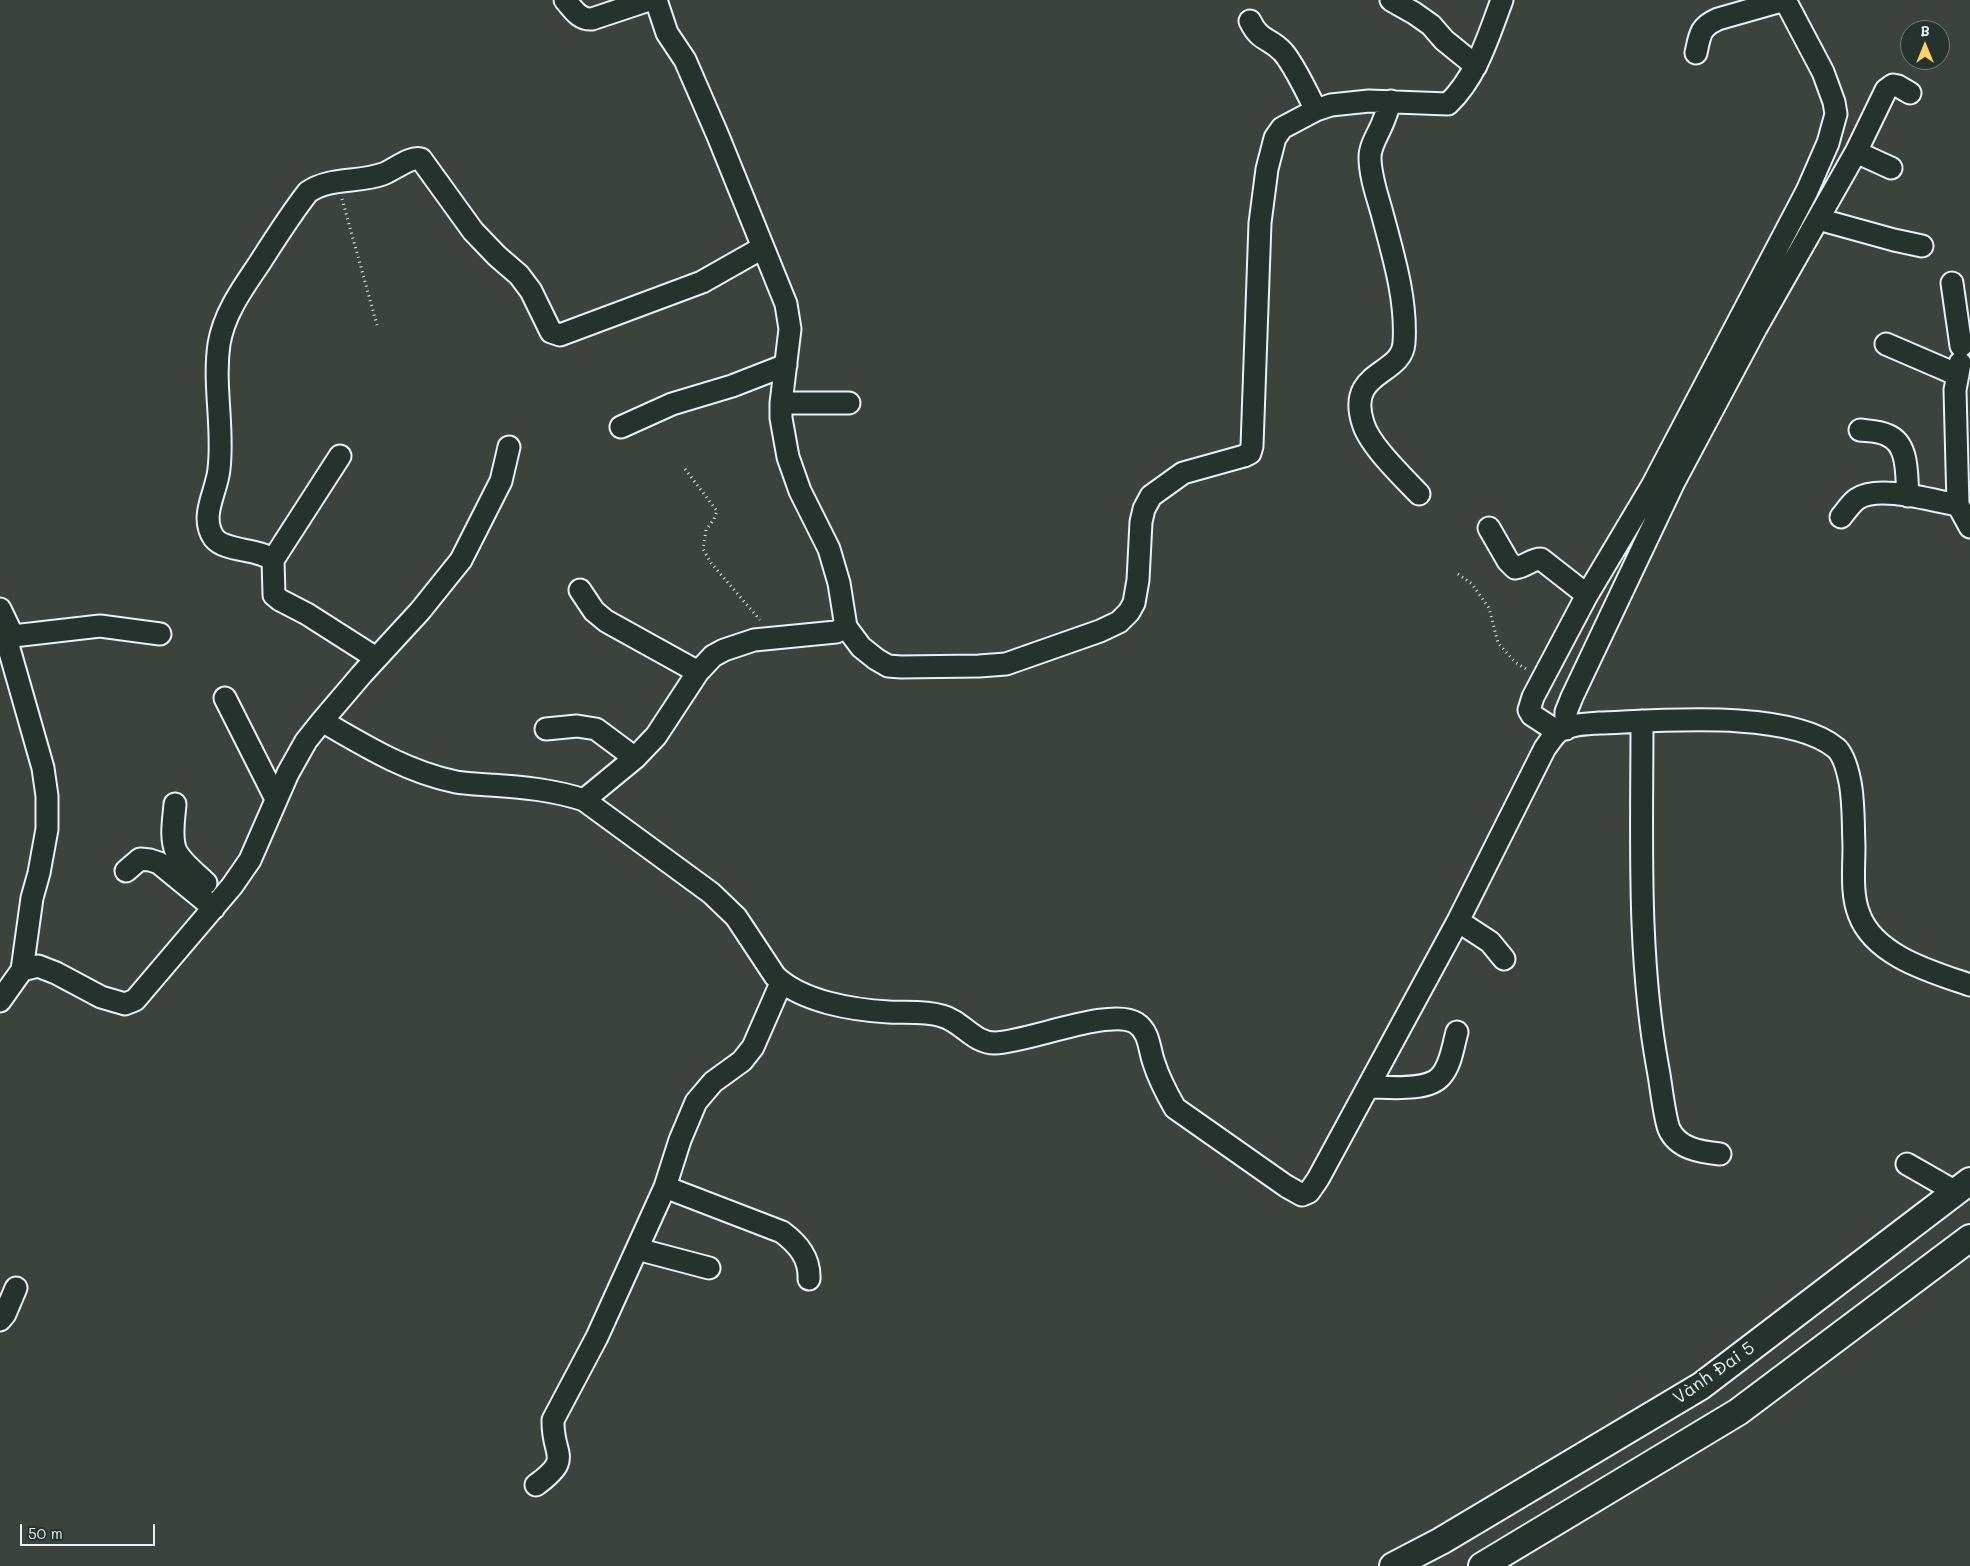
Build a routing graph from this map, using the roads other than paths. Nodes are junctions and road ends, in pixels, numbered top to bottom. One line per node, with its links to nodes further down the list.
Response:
1 (565, 0): 8 (street)
2 (584, 0): 8 (street)
3 (649, 0): 8 (street)
4 (656, 0): 19 (street)
5 (1391, 0): 11 (street)
6 (1502, 0): 11 (street)
7 (1785, 0): 10 (street); 38 (street)
8 (598, 17)
9 (1250, 21): 14 (street)
10 (1696, 53)
11 (1476, 66): 13 (street)
12 (1910, 93): 15 (street)
13 (1391, 101): 14 (street); 30 (street)
14 (1316, 110): 40 (street)
15 (1856, 152): 16 (street); 17 (street)
16 (1891, 168)
17 (1818, 219): 18 (street); 48 (street)
18 (1922, 246)
19 (762, 248): 23 (street); 36 (street)
20 (1952, 283): 22 (street)
21 (1886, 344): 22 (street)
22 (1960, 361): 32 (street)
23 (786, 365): 24 (street); 26 (street)
24 (781, 403): 25 (street); 40 (street)
25 (849, 403)
26 (621, 427)
27 (1860, 430): 31 (street)
28 (508, 447): 43 (street)
29 (340, 456): 36 (street)
30 (1419, 494)
31 (1908, 496): 32 (street); 33 (street)
32 (1958, 505): 34 (street)
33 (1841, 517)
34 (1970, 527)
35 (1489, 528): 38 (street)
36 (273, 560): 43 (street)
37 (580, 590): 44 (street)
38 (1586, 595): 48 (street)
39 (0, 609): 42 (street)
40 (846, 627): 44 (street)
41 (160, 634): 42 (street)
42 (6, 638): 58 (street)
43 (376, 658): 46 (street)
44 (698, 672): 50 (street)
45 (225, 698): 51 (street)
46 (322, 721): 51 (street); 52 (street)
47 (1642, 721): 48 (street); 60 (street); 64 (street)
48 (1551, 725): 56 (street)
49 (546, 729): 50 (street)
50 (635, 758): 52 (street)
51 (276, 799): 55 (street)
52 (584, 800): 59 (street)
53 (175, 804): 55 (street)
54 (126, 871): 55 (street)
55 (215, 895): 58 (street)
56 (1458, 921): 57 (street); 63 (street)
57 (1504, 960)
58 (22, 970): 61 (street)
59 (781, 983): 63 (street); 67 (street)
60 (1970, 985)
61 (0, 1002)
62 (1457, 1032): 63 (street)
63 (1369, 1087)
64 (1720, 1154)
65 (1907, 1164): 66 (street)
66 (1963, 1186): 75 (main road, Vành Đai 5)
67 (665, 1187): 69 (street); 71 (street)
68 (1970, 1238): 76 (main road)
69 (637, 1248): 70 (street); 74 (street)
70 (709, 1268)
71 (809, 1279)
72 (16, 1288): 73 (street)
73 (0, 1320)
74 (536, 1486)
75 (1392, 1566)
76 (1482, 1566)

